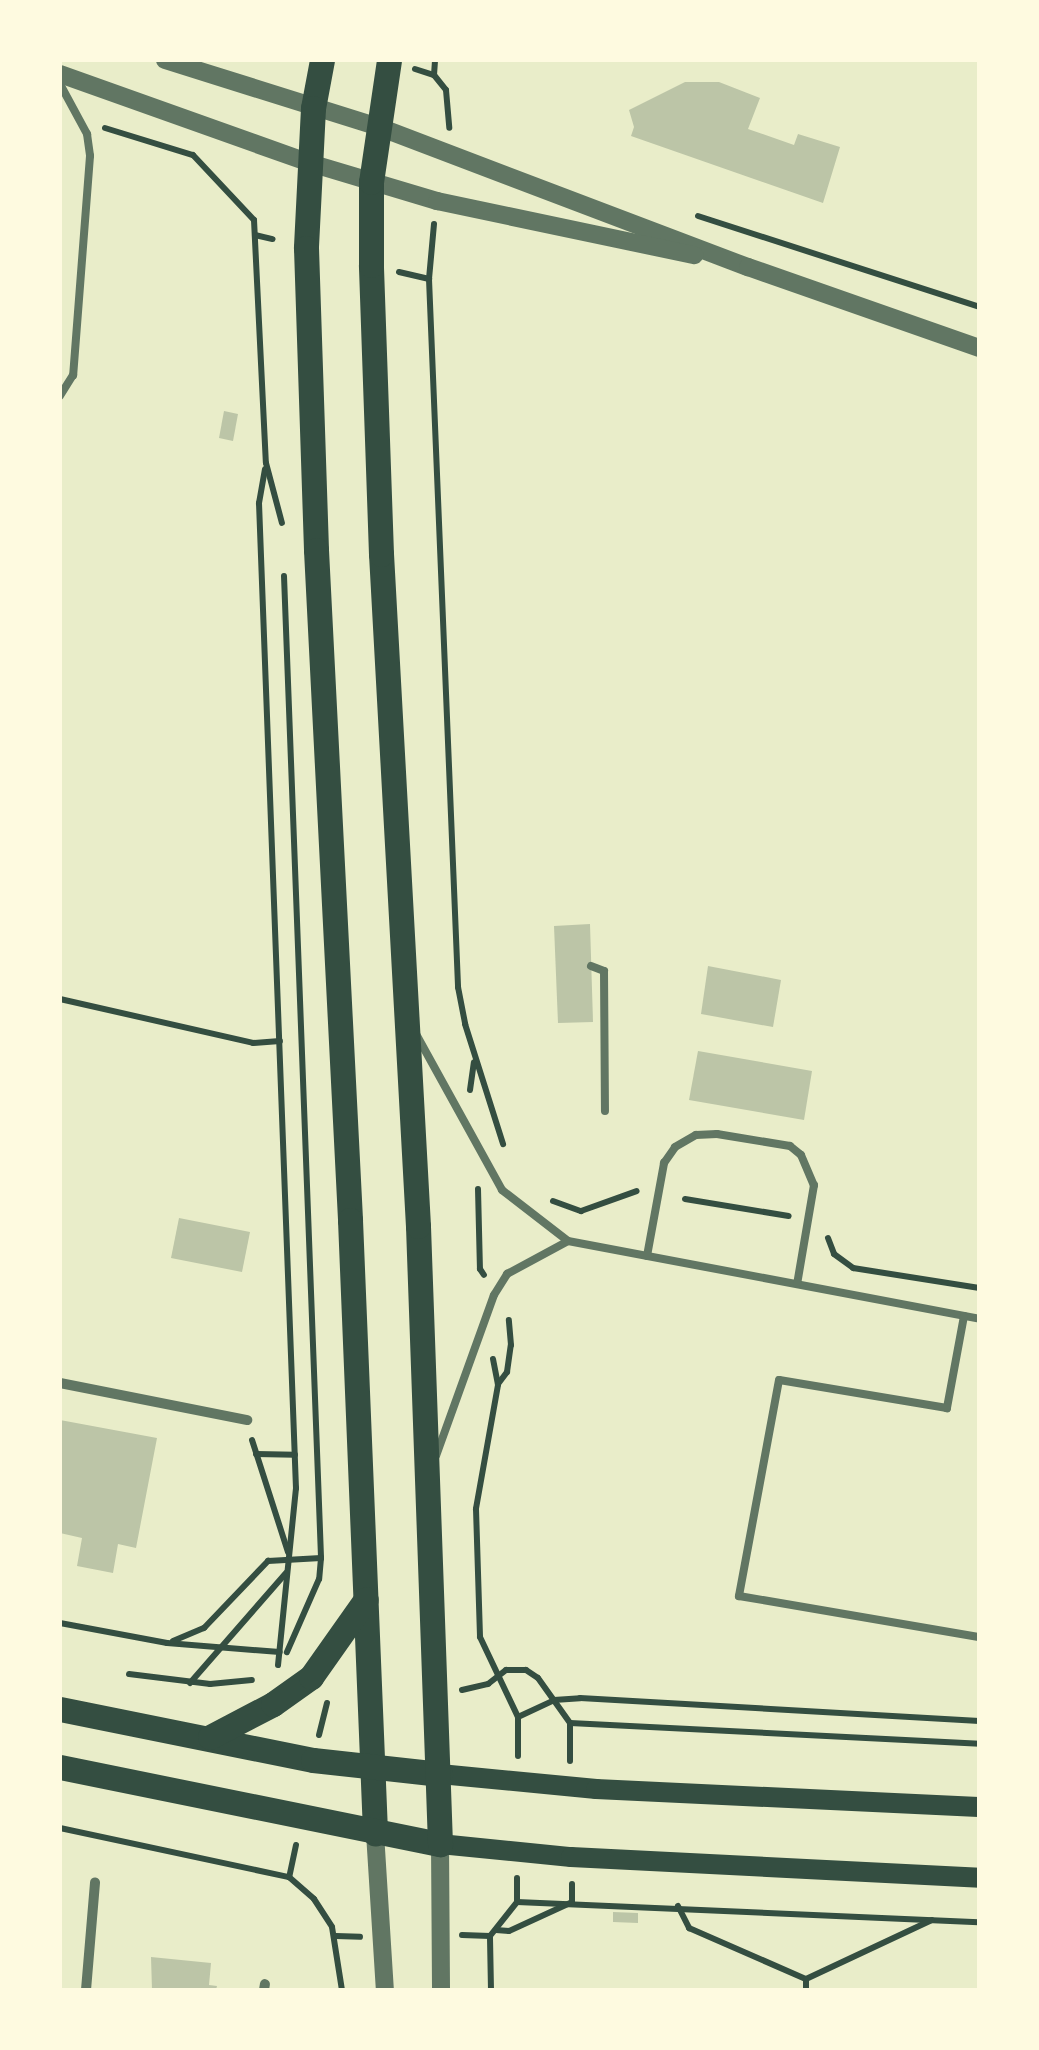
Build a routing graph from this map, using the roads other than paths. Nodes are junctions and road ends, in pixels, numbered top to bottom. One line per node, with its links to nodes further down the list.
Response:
1 (166, 60): 6 (street)
2 (322, 60): 6 (main road)
3 (389, 60): 7 (main road)
4 (60, 74): 8 (street)
5 (60, 84): 12 (lane)
6 (313, 108): 7 (street); 8 (main road)
7 (378, 128): 9 (main road); 10 (street)
8 (310, 163): 9 (street); 24 (main road)
9 (371, 182): 10 (street); 14 (main road)
10 (748, 267): 11 (street)
11 (979, 348)
12 (60, 396)
13 (591, 966): 15 (lane)
14 (409, 1021): 16 (lane); 23 (main road)
15 (605, 1111)
16 (568, 1242): 17 (lane); 23 (lane)
17 (647, 1256): 18 (lane); 18 (lane)
18 (797, 1284): 19 (lane)
19 (964, 1316): 20 (lane); 25 (lane)
20 (979, 1319)
21 (60, 1383): 22 (street)
22 (246, 1420)
23 (428, 1476): 30 (main road)
24 (366, 1599): 27 (main road); 29 (main road)
25 (979, 1637)
26 (60, 1710): 27 (main road)
27 (210, 1738): 29 (main road)
28 (60, 1767): 32 (main road)
29 (374, 1768): 30 (main road); 32 (main road)
30 (440, 1774): 31 (main road); 33 (main road)
31 (979, 1807)
32 (375, 1834): 33 (main road); 37 (street)
33 (440, 1844): 34 (main road); 38 (street)
34 (979, 1878)
35 (95, 1882): 36 (street)
36 (86, 1990)
37 (385, 1990)
38 (441, 1990)

